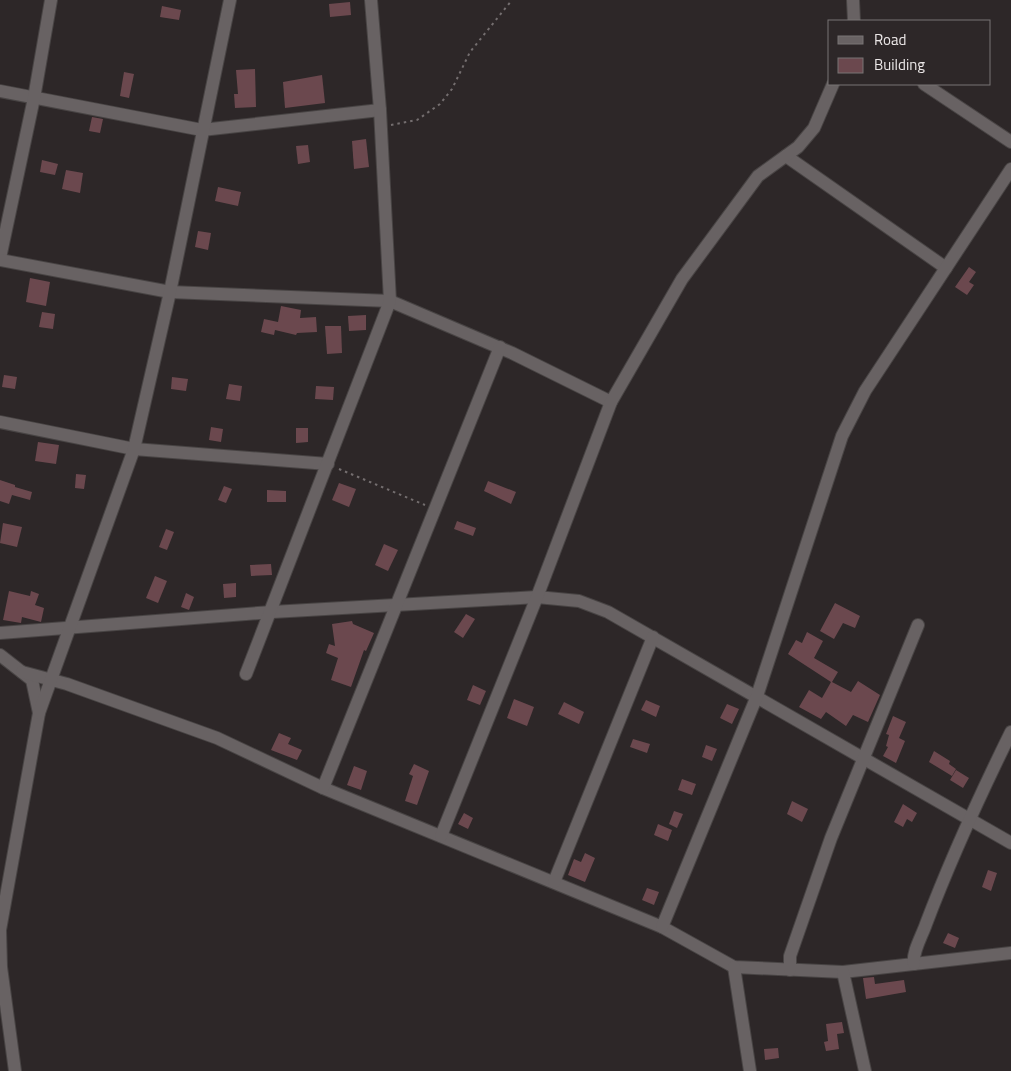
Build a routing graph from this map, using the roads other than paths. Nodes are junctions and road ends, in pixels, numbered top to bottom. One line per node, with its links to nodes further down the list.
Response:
1 (51, 0): 9 (street)
2 (230, 0): 11 (street)
3 (371, 0): 10 (street)
4 (853, 0): 5 (street)
5 (854, 20)
6 (833, 85): 13 (street)
7 (926, 85): 12 (street)
8 (0, 90): 9 (street)
9 (34, 98): 11 (street); 15 (street)
10 (380, 110): 11 (street); 18 (street)
11 (202, 130): 17 (street)
12 (1011, 142)
13 (786, 156): 16 (street); 20 (street)
14 (1010, 174): 16 (street)
15 (0, 259): 17 (street)
16 (946, 268): 35 (street)
17 (170, 292): 18 (street); 22 (street)
18 (390, 301): 19 (street); 23 (street)
19 (500, 347): 20 (street); 25 (street)
20 (610, 402): 24 (street)
21 (0, 422): 22 (street)
22 (134, 449): 23 (street); 28 (street)
23 (328, 464): 26 (street)
24 (537, 597): 25 (street); 30 (street); 41 (street)
25 (398, 605): 26 (street); 39 (street)
26 (272, 612): 28 (street); 33 (street)
27 (918, 626): 38 (street)
28 (70, 627): 29 (street); 34 (street)
29 (0, 633)
30 (653, 637): 35 (street); 43 (street)
31 (0, 655): 32 (street)
32 (22, 672): 34 (street); 36 (street)
33 (246, 674)
34 (52, 680): 36 (street); 39 (street)
35 (757, 696): 38 (street); 44 (street)
36 (40, 714): 50 (street)
37 (1011, 732): 40 (street)
38 (863, 758): 40 (street); 48 (street)
39 (323, 788): 41 (street)
40 (968, 818): 42 (street); 46 (street)
41 (441, 836): 43 (street)
42 (1011, 843)
43 (554, 882): 44 (street)
44 (662, 927): 47 (street)
45 (1011, 953): 46 (street)
46 (914, 964): 49 (street)
47 (734, 967): 48 (street); 51 (street)
48 (790, 970): 49 (street)
49 (843, 972): 52 (street)
50 (15, 1071)
51 (750, 1071)
52 (865, 1071)

